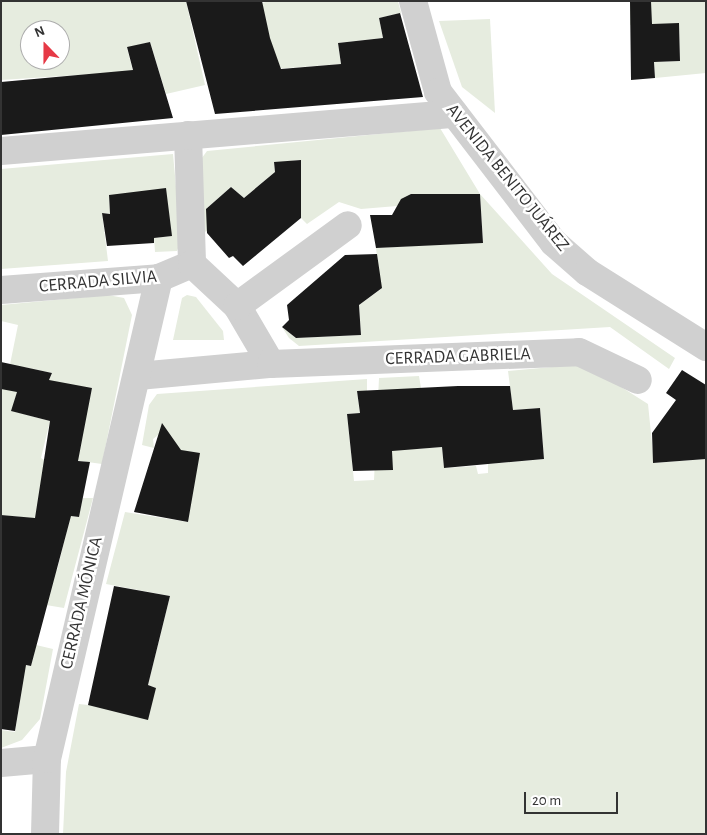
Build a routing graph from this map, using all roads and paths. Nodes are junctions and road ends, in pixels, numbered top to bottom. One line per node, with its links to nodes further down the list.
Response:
1 (414, 1): 2 (street, AVENIDA BENITO JUÁREZ)
2 (454, 114): 3 (street); 10 (street, AVENIDA BENITO JUÁREZ)
3 (188, 135): 4 (street); 6 (street)
4 (1, 151)
5 (348, 225): 9 (street)
6 (192, 264): 7 (street, CERRADA SILVIA); 9 (street)
7 (159, 278): 8 (street, CERRADA SILVIA); 12 (street, CERRADA MÓNICA)
8 (1, 290)
9 (237, 306): 11 (street)
10 (706, 347)
11 (271, 364): 12 (street); 13 (street, CERRADA GABRIELA)
12 (138, 376): 14 (street, CERRADA MÓNICA)
13 (638, 380)
14 (47, 759): 15 (street); 16 (street, CERRADA MÓNICA)
15 (1, 763)
16 (44, 834)

